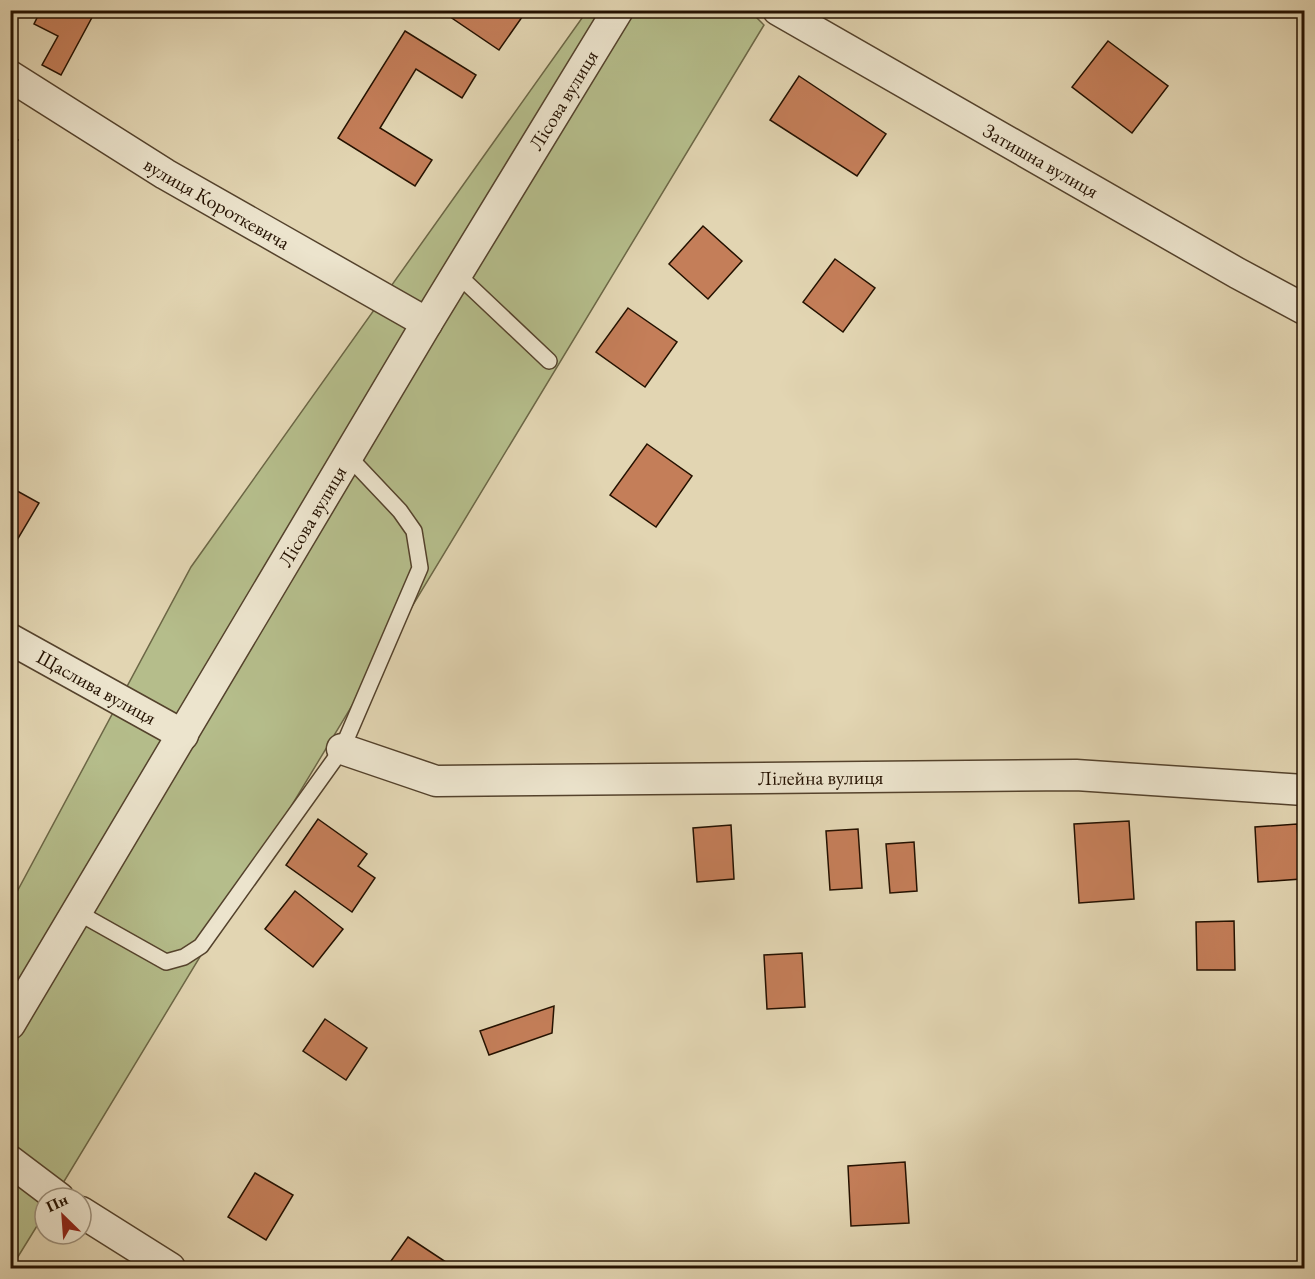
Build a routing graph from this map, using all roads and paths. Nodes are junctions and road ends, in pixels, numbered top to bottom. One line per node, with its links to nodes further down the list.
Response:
1 (618, 10): 4 (street, Лісова вулиця)
2 (778, 10): 5 (street, Затишна вулиця)
3 (10, 76): 6 (street, вулиця Короткевича)
4 (457, 274): 6 (street, Лісова вулиця); 7 (lane)
5 (1305, 309)
6 (427, 323): 8 (street, Лісова вулиця)
7 (549, 361)
8 (348, 456): 10 (street, Лісова вулиця); 11 (lane)
9 (10, 639): 10 (street, Щаслива вулиця)
10 (183, 735): 13 (street, Лісова вулиця)
11 (342, 749): 12 (street, Лілейна вулиця); 13 (lane)
12 (1305, 790)
13 (77, 912): 14 (street, Лісова вулиця)
14 (10, 1024)
15 (10, 1161): 16 (street)
16 (43, 1186)
17 (93, 1220): 18 (street)
18 (170, 1269)

